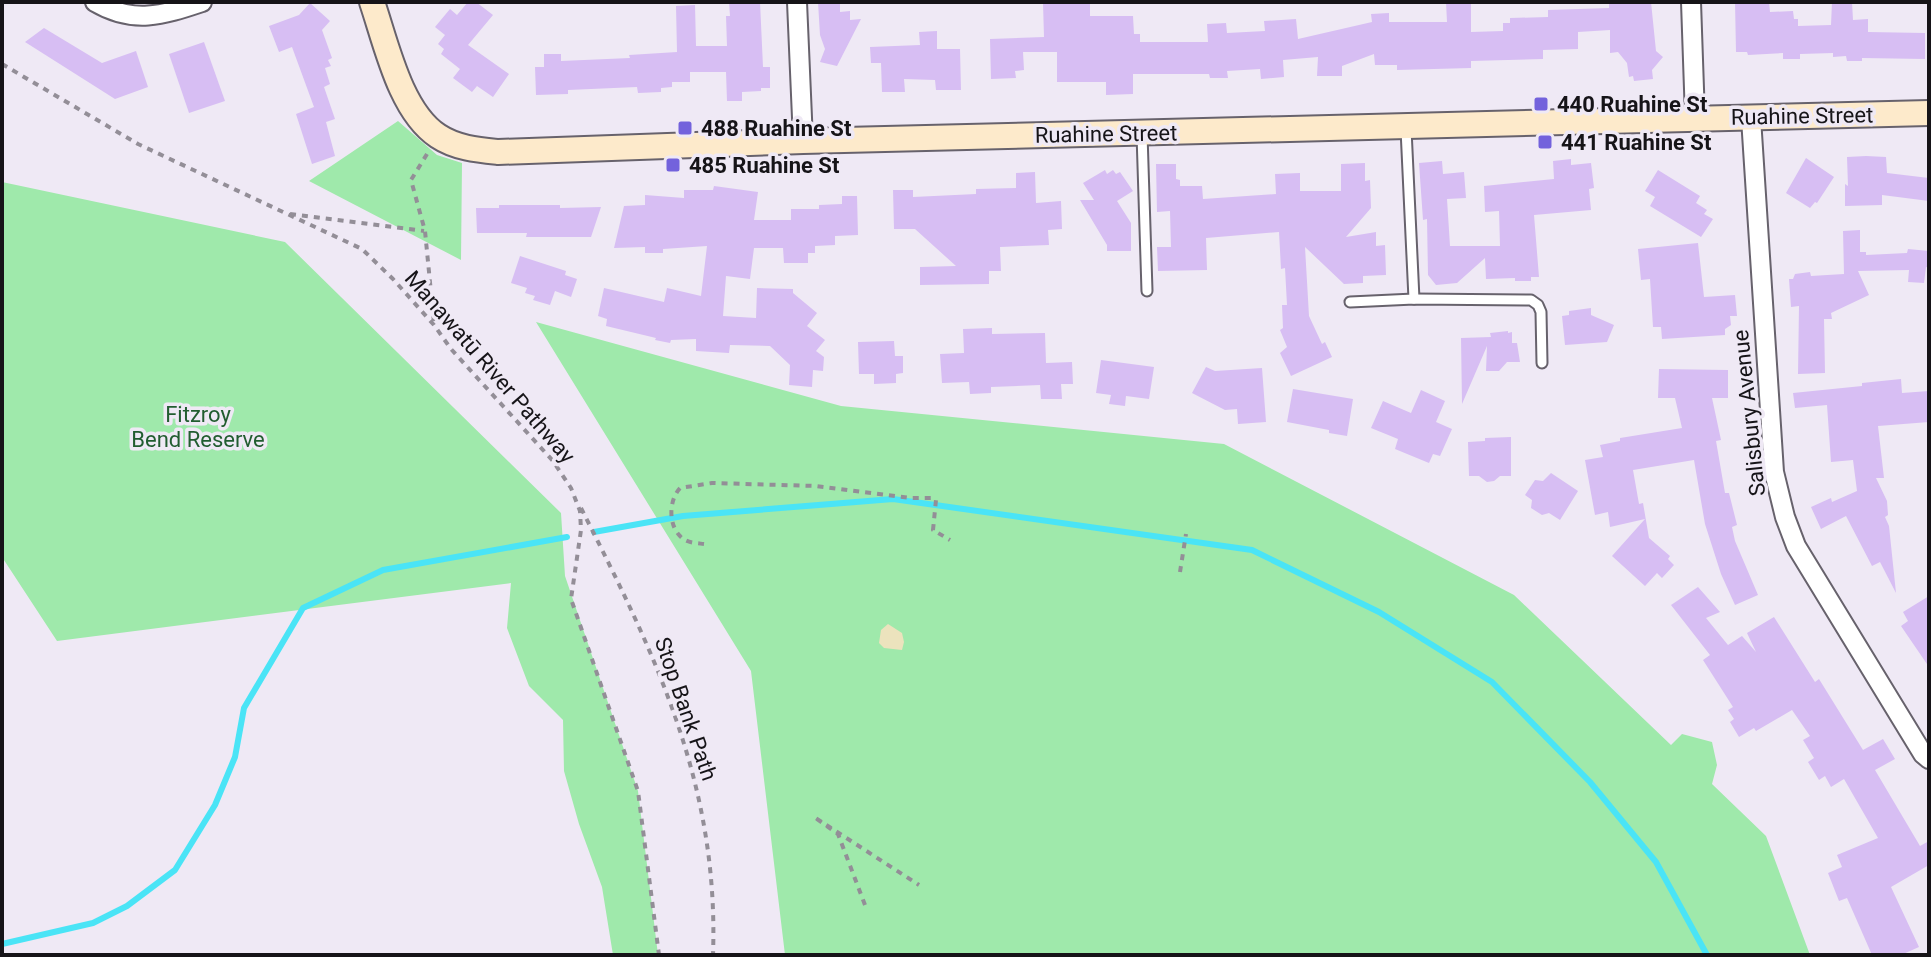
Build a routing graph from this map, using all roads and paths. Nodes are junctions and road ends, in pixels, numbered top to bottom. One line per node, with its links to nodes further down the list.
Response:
1 (95, 2): 2 (street)
2 (202, 2)
3 (372, 2): 12 (street, Ruahine Street)
4 (797, 2): 13 (street)
5 (1691, 2): 8 (street)
6 (2, 64): 14 (path, Manawatū River Pathway)
7 (1929, 113): 9 (street, Ruahine Street)
8 (1695, 118): 9 (street, Ruahine Street); 10 (street, Ruahine Street)
9 (1751, 118): 26 (street, Salisbury Avenue)
10 (1406, 126): 11 (street, Ruahine Street); 17 (lane)
11 (1142, 134): 13 (street, Ruahine Street); 16 (lane)
12 (437, 135): 13 (street, Ruahine Street); 15 (path)
13 (803, 141)
14 (283, 213): 15 (path); 19 (path, Manawatū River Pathway)
15 (425, 231): 19 (path)
16 (1147, 291)
17 (1414, 299): 18 (lane); 20 (lane)
18 (1350, 302)
19 (434, 325): 21 (path, Manawatū River Pathway)
20 (1542, 363)
21 (571, 488): 29 (path, Manawatū River Pathway); 30 (path, Stop Bank Path)
22 (1186, 534): 25 (path)
23 (950, 540): 24 (path)
24 (704, 544)
25 (1180, 572)
26 (1929, 759)
27 (919, 885): 28 (path)
28 (865, 905)
29 (659, 955)
30 (713, 955)

